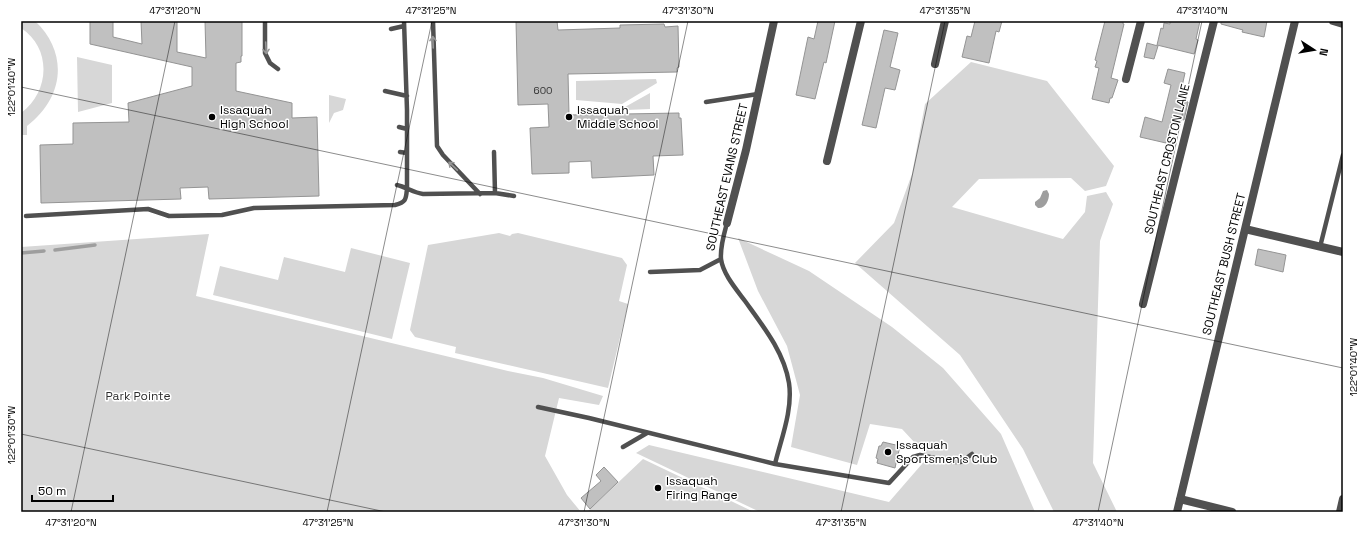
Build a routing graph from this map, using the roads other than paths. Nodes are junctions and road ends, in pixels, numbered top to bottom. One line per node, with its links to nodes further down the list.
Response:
1 (265, 21): 14 (lane, one-way to 14)
2 (433, 21): 30 (lane, one-way to 2)
3 (774, 21): 17 (street, SOUTHEAST EVANS STREET)
4 (861, 21): 26 (street)
5 (945, 21): 13 (street)
6 (1140, 21): 15 (street)
7 (1214, 21): 39 (street, SOUTHEAST CROSTON LANE)
8 (1295, 21): 34 (street, SOUTHEAST BUSH STREET)
9 (1333, 21): 11 (street)
10 (404, 24): 12 (lane); 18 (lane)
11 (1343, 24)
12 (392, 29)
13 (935, 64)
14 (278, 70)
15 (1126, 79)
16 (385, 91): 18 (lane)
17 (758, 94): 19 (lane); 33 (street, SOUTHEAST EVANS STREET)
18 (407, 96): 21 (lane)
19 (706, 102)
20 (399, 127): 21 (lane)
21 (407, 128): 24 (lane)
22 (400, 152): 24 (lane)
23 (494, 152): 29 (lane)
24 (407, 153): 28 (lane)
25 (1343, 155): 35 (lane)
26 (828, 161)
27 (397, 185): 28 (lane)
28 (407, 188): 30 (lane); 32 (lane)
29 (495, 193): 30 (lane); 31 (lane)
30 (480, 194)
31 (514, 196)
32 (26, 216)
33 (727, 223): 37 (lane, SOUTHEAST EVANS STREET)
34 (1245, 229): 35 (street); 45 (street, SOUTHEAST BUSH STREET)
35 (1320, 246): 36 (street)
36 (1343, 252)
37 (721, 260): 38 (lane); 44 (lane, SOUTHEAST EVANS STREET)
38 (650, 272)
39 (1143, 304)
40 (538, 407): 41 (lane)
41 (647, 433): 42 (lane); 44 (lane)
42 (623, 447)
43 (972, 454): 44 (lane)
44 (775, 464)
45 (1180, 499): 47 (street, SOUTHEAST BUSH STREET); 48 (street)
46 (1343, 499): 49 (street)
47 (1177, 512)
48 (1232, 512)
49 (1340, 512)

